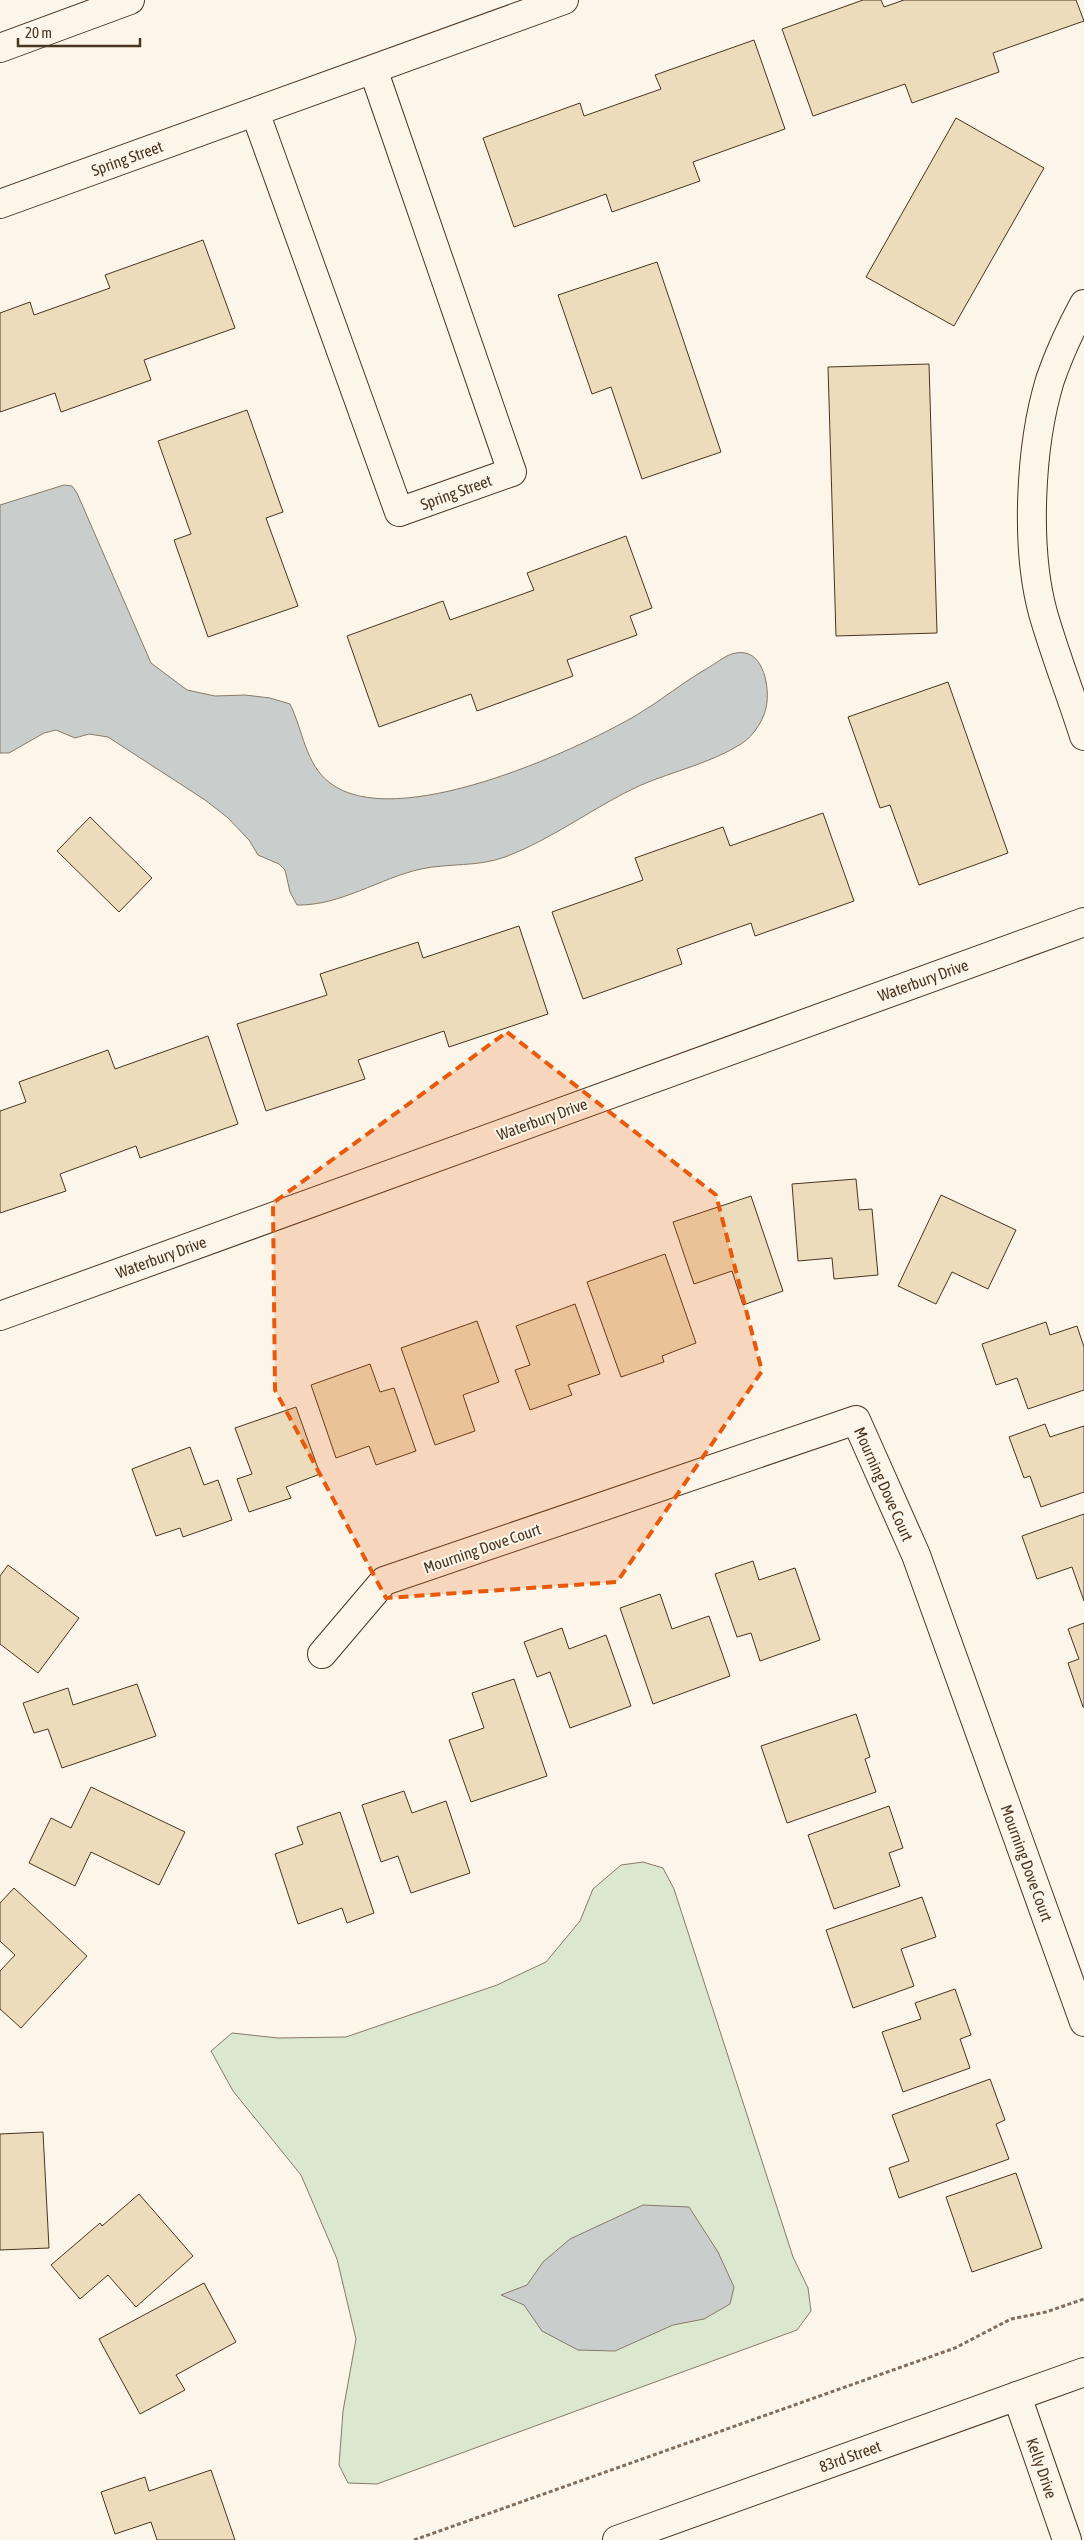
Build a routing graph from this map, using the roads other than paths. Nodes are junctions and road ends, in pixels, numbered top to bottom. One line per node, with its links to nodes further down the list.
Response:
1 (130, 0): 3 (street)
2 (564, 0): 4 (street, Spring Street)
3 (0, 48)
4 (373, 69): 5 (street, Spring Street); 5 (street, Spring Street)
5 (255, 112): 6 (street, Spring Street)
6 (0, 204)
7 (1084, 304): 8 (street)
8 (1084, 736)
9 (1084, 922): 10 (street, Waterbury Drive)
10 (0, 1316)
11 (322, 1654): 12 (street, Mourning Dove Court)
12 (1084, 2022)
13 (1084, 2372): 14 (street, 83rd Street)
14 (1017, 2396): 15 (street, 83rd Street); 16 (street, Kelly Drive)
15 (617, 2540)
16 (1067, 2540)

